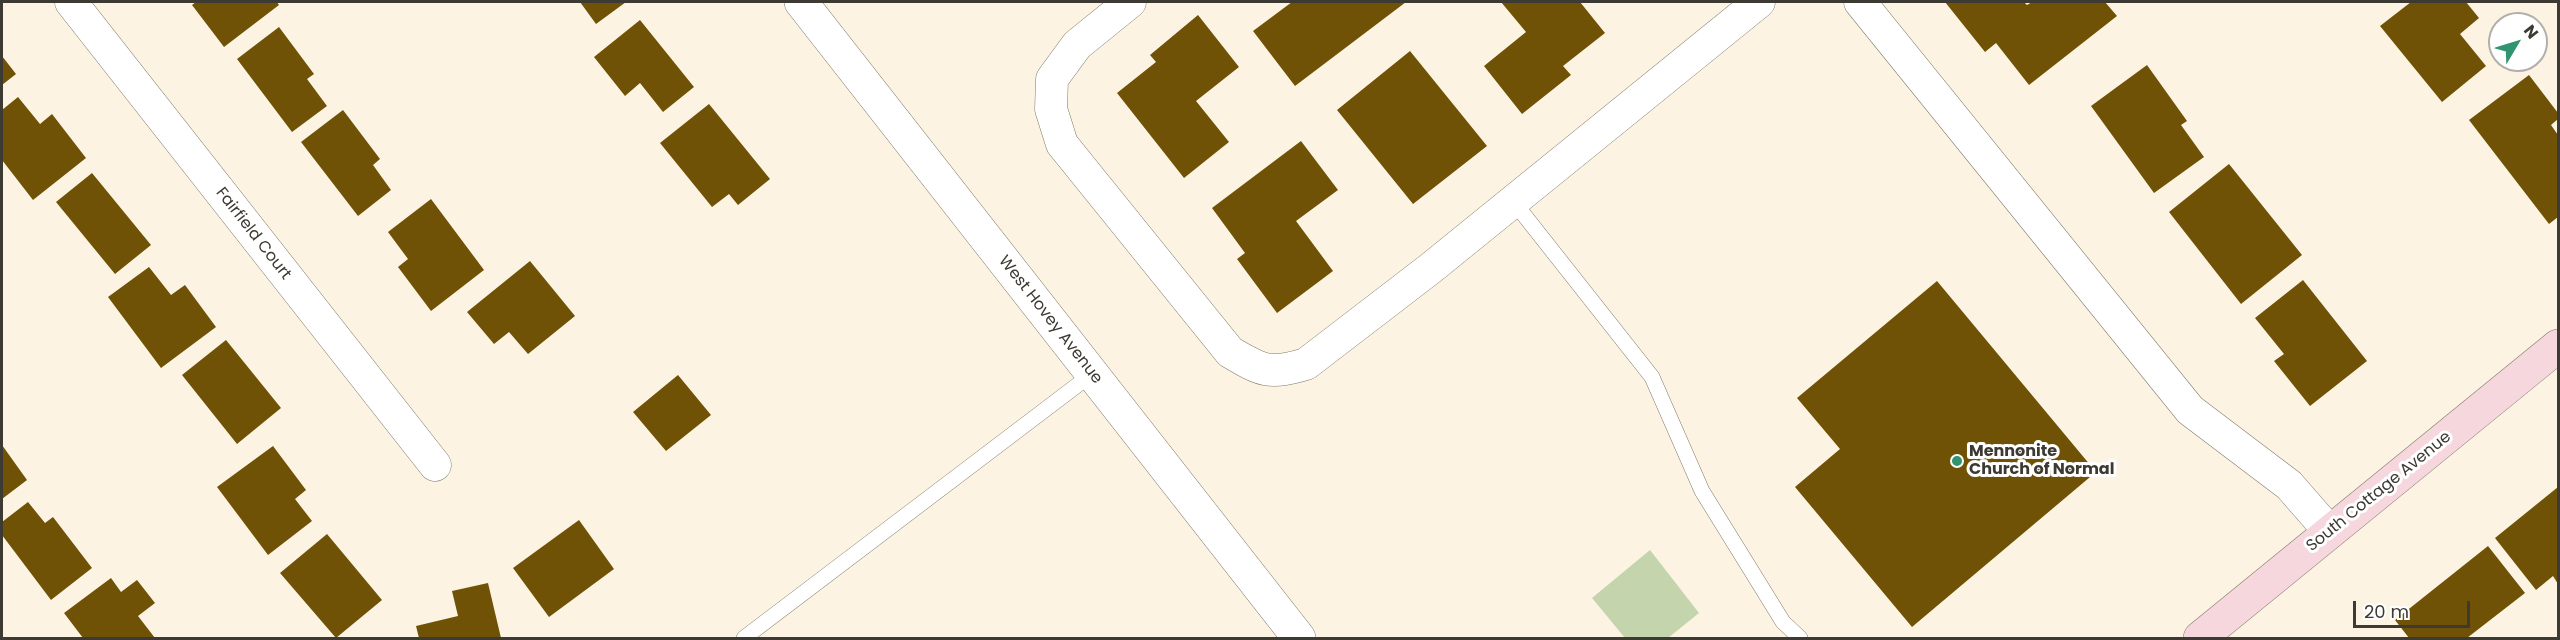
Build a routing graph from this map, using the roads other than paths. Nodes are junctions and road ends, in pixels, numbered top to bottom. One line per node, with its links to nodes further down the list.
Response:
1 (71, 2): 9 (street, Fairfield Court)
2 (801, 2): 8 (street, West Hovey Avenue)
3 (1130, 2): 6 (street)
4 (1760, 2): 6 (street)
5 (1860, 2): 10 (street)
6 (1512, 201): 13 (lane)
7 (2559, 346): 10 (main road, South Cottage Avenue)
8 (1092, 374): 11 (lane); 12 (street, West Hovey Avenue)
9 (435, 465)
10 (2330, 532): 14 (main road, South Cottage Avenue)
11 (744, 639)
12 (1299, 639)
13 (1800, 639)
14 (2200, 639)

